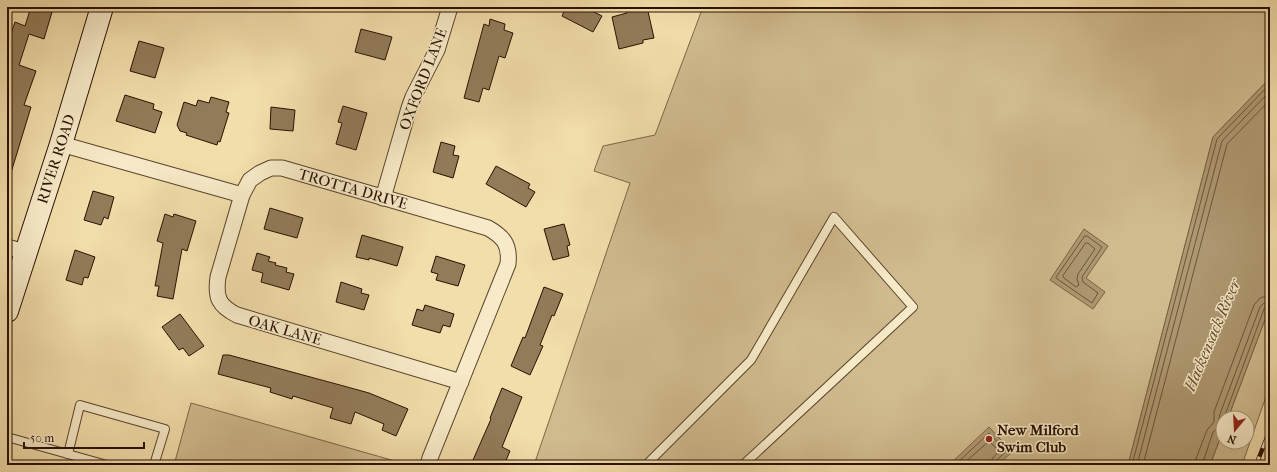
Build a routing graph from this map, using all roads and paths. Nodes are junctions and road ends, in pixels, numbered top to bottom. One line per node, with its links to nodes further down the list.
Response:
1 (102, 7): 3 (main road, RIVER ROAD)
2 (450, 7): 5 (street, OXFORD LANE)
3 (62, 144): 4 (street); 6 (main road, RIVER ROAD)
4 (242, 195): 5 (street, TROTTA DRIVE); 8 (street, OAK LANE)
5 (383, 198): 8 (street, TROTTA DRIVE)
6 (16, 249): 7 (main road, RIVER ROAD)
7 (7, 310)
8 (461, 382): 13 (street, TROTTA DRIVE)
9 (7, 437): 10 (lane)
10 (68, 454): 11 (lane); 12 (lane)
11 (104, 465)
12 (154, 465)
13 (428, 465)
14 (646, 465): 15 (lane)
15 (743, 465)

